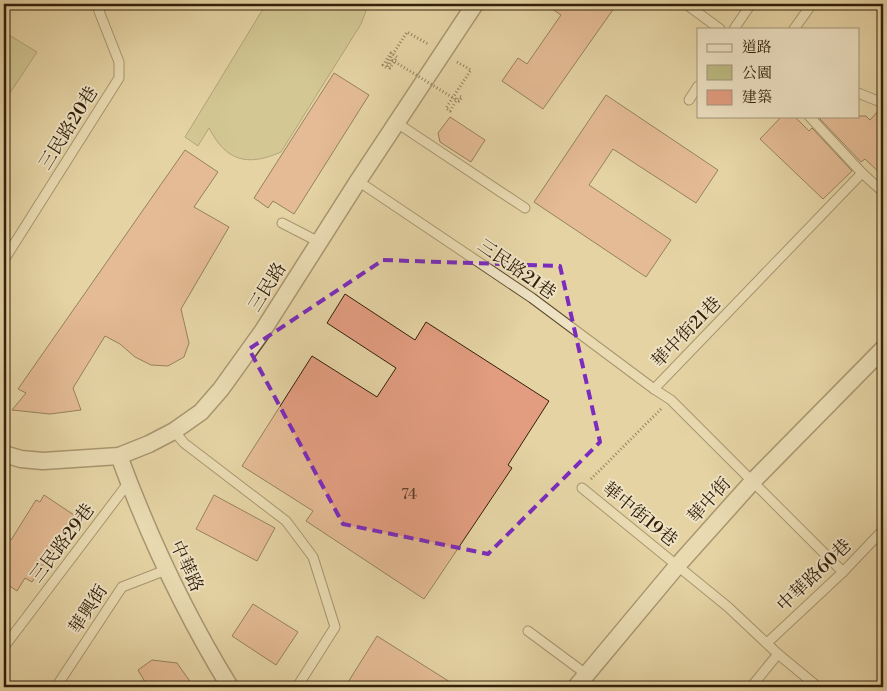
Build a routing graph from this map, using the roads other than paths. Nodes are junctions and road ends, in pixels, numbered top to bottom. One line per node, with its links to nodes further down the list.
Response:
1 (475, 4): 14 (street, 三民路)
2 (686, 4): 7 (lane)
3 (751, 4): 6 (lane)
4 (812, 4): 8 (lane)
5 (98, 5): 21 (lane, 三民路20巷)
6 (736, 26)
7 (719, 28)
8 (795, 28)
9 (697, 88): 11 (lane)
10 (860, 94): 12 (lane)
11 (689, 100)
12 (883, 103)
13 (811, 118): 15 (lane)
14 (397, 123): 16 (street, 三民路); 18 (lane)
15 (862, 173): 17 (lane); 23 (lane, 華中街21巷)
16 (358, 181): 20 (street, 三民路); 23 (lane, 三民路21巷)
17 (883, 192)
18 (525, 208)
19 (282, 223): 20 (lane)
20 (319, 242): 24 (street, 三民路)
21 (4, 260)
22 (883, 349): 27 (street, 華中街)
23 (654, 389): 27 (lane, 華中街21巷)
24 (174, 431): 26 (street, 三民路); 41 (lane)
25 (4, 454): 26 (street, 三民路)
26 (119, 456): 28 (street, 中華路)
27 (753, 481): 31 (street, 華中街); 33 (lane, 華中街21巷)
28 (129, 482): 32 (street, 中華路); 36 (lane, 三民路29巷)
29 (582, 488): 31 (lane, 華中街19巷)
30 (883, 530): 33 (lane, 中華路60巷)
31 (677, 566): 35 (lane, 華中街19巷); 38 (street, 華中街)
32 (166, 570): 39 (lane, 華興街); 40 (street, 中華路)
33 (843, 572): 35 (lane, 中華路60巷)
34 (528, 632): 38 (lane)
35 (767, 643): 37 (lane, 華中街19巷)
36 (4, 647)
37 (778, 654): 42 (lane); 43 (lane, 華中街19巷)
38 (581, 681)
39 (56, 687)
40 (230, 687)
41 (297, 687)
42 (751, 687)
43 (818, 687)

